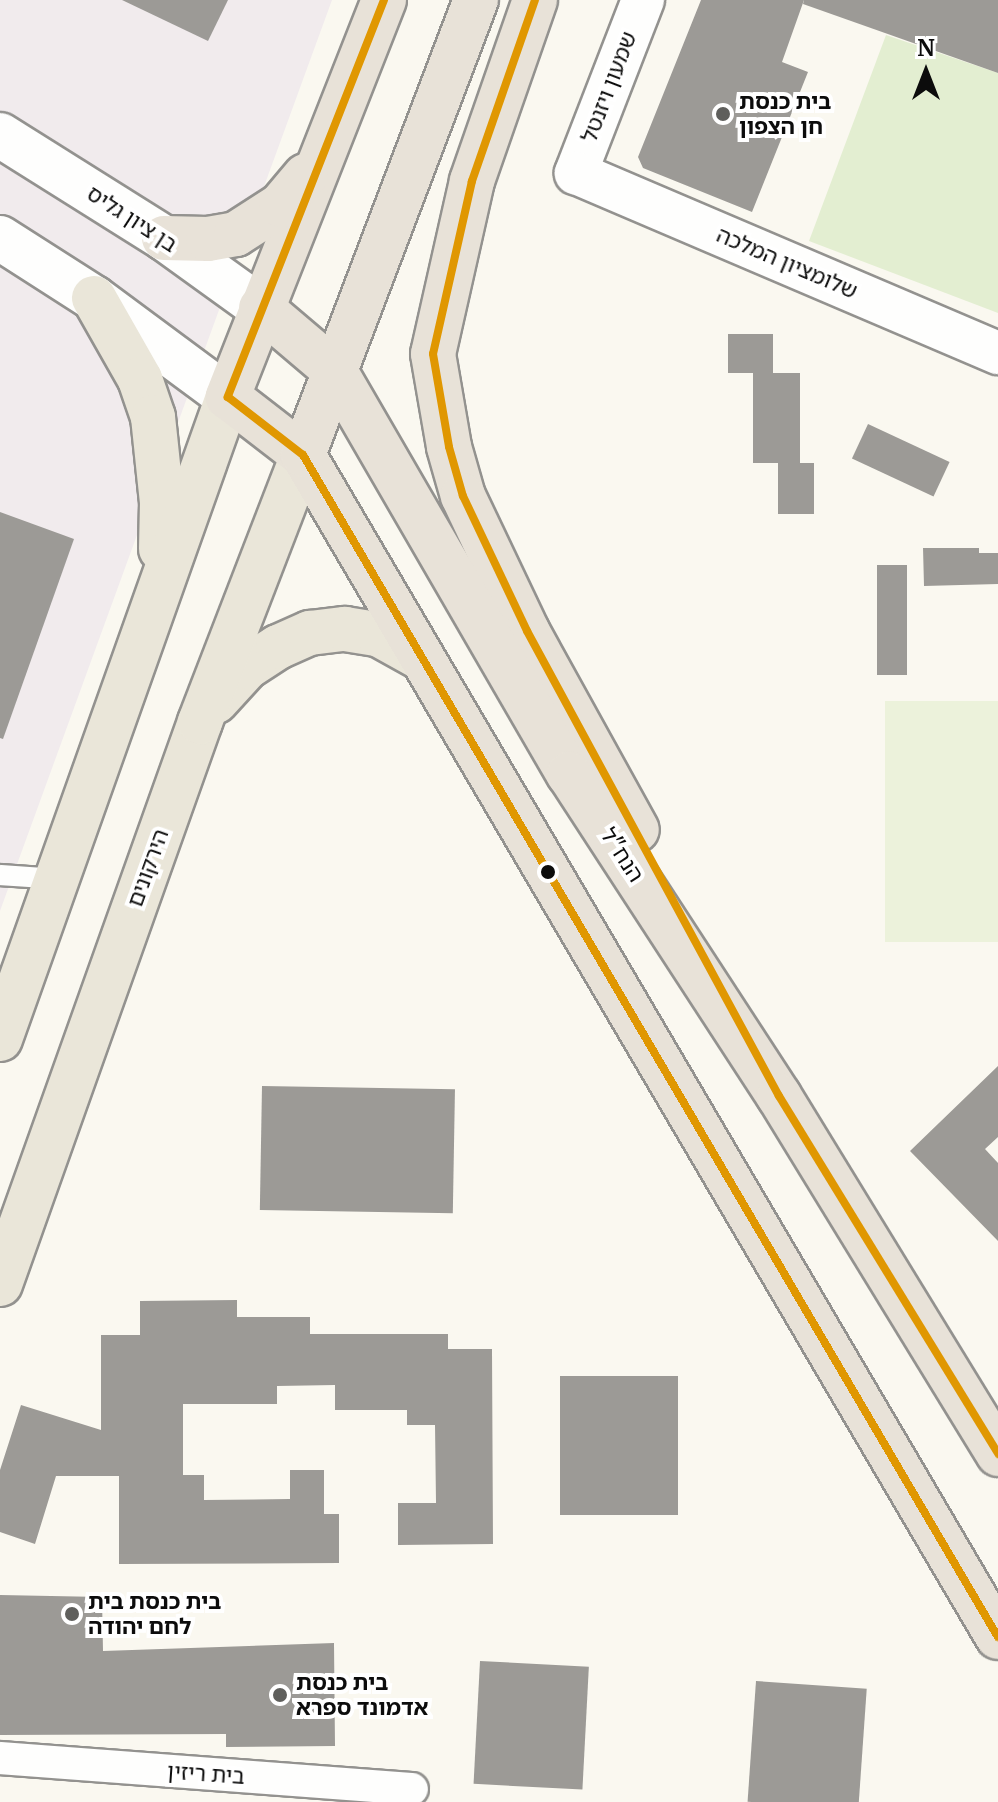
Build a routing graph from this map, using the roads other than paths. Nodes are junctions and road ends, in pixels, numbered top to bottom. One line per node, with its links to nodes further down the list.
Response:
1 (384, 0): 6 (highway)
2 (476, 0): 13 (highway)
3 (535, 0): 22 (highway)
4 (643, 0): 7 (street, שמעון ויזנטל)
5 (0, 135): 9 (street, בן ציון גליס)
6 (322, 152): 9 (highway); 11 (highway)
7 (576, 173): 12 (street, שלומציון המלכה)
8 (0, 238): 10 (street)
9 (164, 238): 11 (street, בן ציון גליס)
10 (94, 298): 14 (street); 16 (main road)
11 (261, 308): 13 (highway, הנח"ל); 14 (highway)
12 (998, 353)
13 (335, 371): 15 (highway); 22 (highway, הנח"ל)
14 (228, 397): 15 (highway); 16 (main road)
15 (303, 455): 17 (highway); 18 (main road, הירקונים)
16 (161, 581): 20 (main road)
17 (423, 659): 18 (main road); 25 (highway)
18 (200, 722): 23 (main road, הירקונים)
19 (0, 875): 20 (lane)
20 (58, 879): 21 (main road)
21 (0, 1039)
22 (779, 1096): 24 (highway, הנח"ל)
23 (0, 1284)
24 (998, 1454)
25 (998, 1637)
26 (0, 1758): 27 (street, בית ריזין)
27 (412, 1789)

